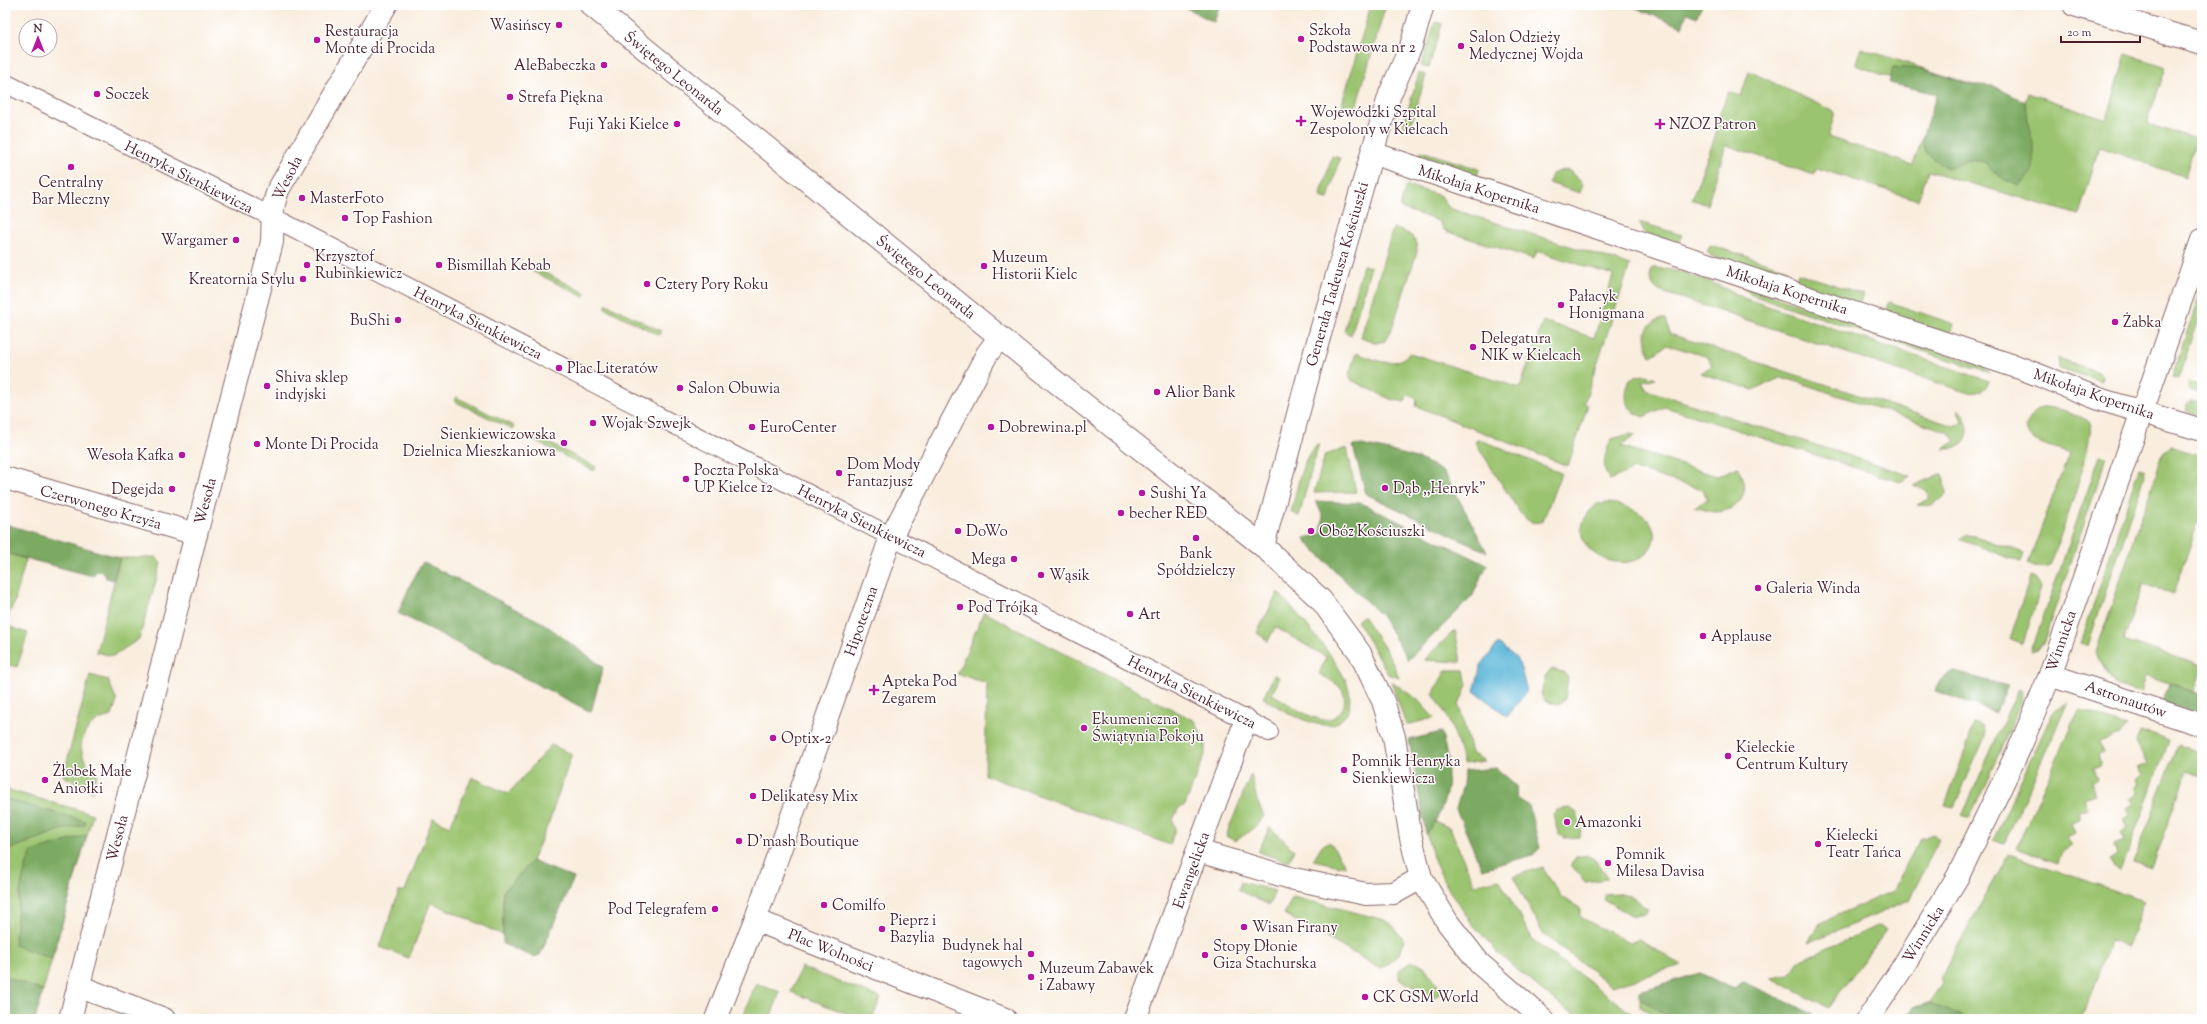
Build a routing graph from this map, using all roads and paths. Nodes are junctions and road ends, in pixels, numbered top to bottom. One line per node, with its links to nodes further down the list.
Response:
1 (386, 5): 8 (street, Wesoła)
2 (591, 5): 10 (street, Świętego Leonarda)
3 (1423, 5): 7 (street, Generała Tadeusza Kościuszki)
4 (2074, 5): 5 (street)
5 (2202, 43)
6 (5, 83): 8 (street, Henryka Sienkiewicza)
7 (1372, 153): 11 (street, Mikołaja Kopernika); 16 (street, Generała Tadeusza Kościuszki)
8 (273, 218): 14 (street, Wesoła); 15 (street, Henryka Sienkiewicza)
9 (2202, 240): 11 (street, Winnicka)
10 (1000, 337): 15 (street, Hipoteczna); 16 (street, Świętego Leonarda)
11 (2141, 411): 12 (street, Mikołaja Kopernika); 17 (street, Winnicka)
12 (2202, 430)
13 (5, 478): 14 (street, Czerwonego Krzyża)
14 (196, 534): 24 (street, Wesoła)
15 (891, 537): 18 (street, Henryka Sienkiewicza); 23 (street, Hipoteczna)
16 (1263, 546): 22 (street, Świętego Leonarda)
17 (2050, 674): 19 (street, Astronautów); 31 (street, Winnicka)
18 (1246, 720): 20 (street, Henryka Sienkiewicza); 21 (street, Ewangelicka)
19 (2202, 725)
20 (1269, 732)
21 (1198, 851): 22 (street); 29 (street, Ewangelicka)
22 (1421, 878): 30 (street, Świętego Leonarda)
23 (755, 920): 27 (street); 28 (street, Plac Wolności)
24 (78, 986): 25 (street, Wesoła); 26 (street)
25 (70, 1019)
26 (164, 1019)
27 (716, 1019)
28 (1005, 1019)
29 (1135, 1019)
30 (1543, 1019)
31 (1868, 1019)

